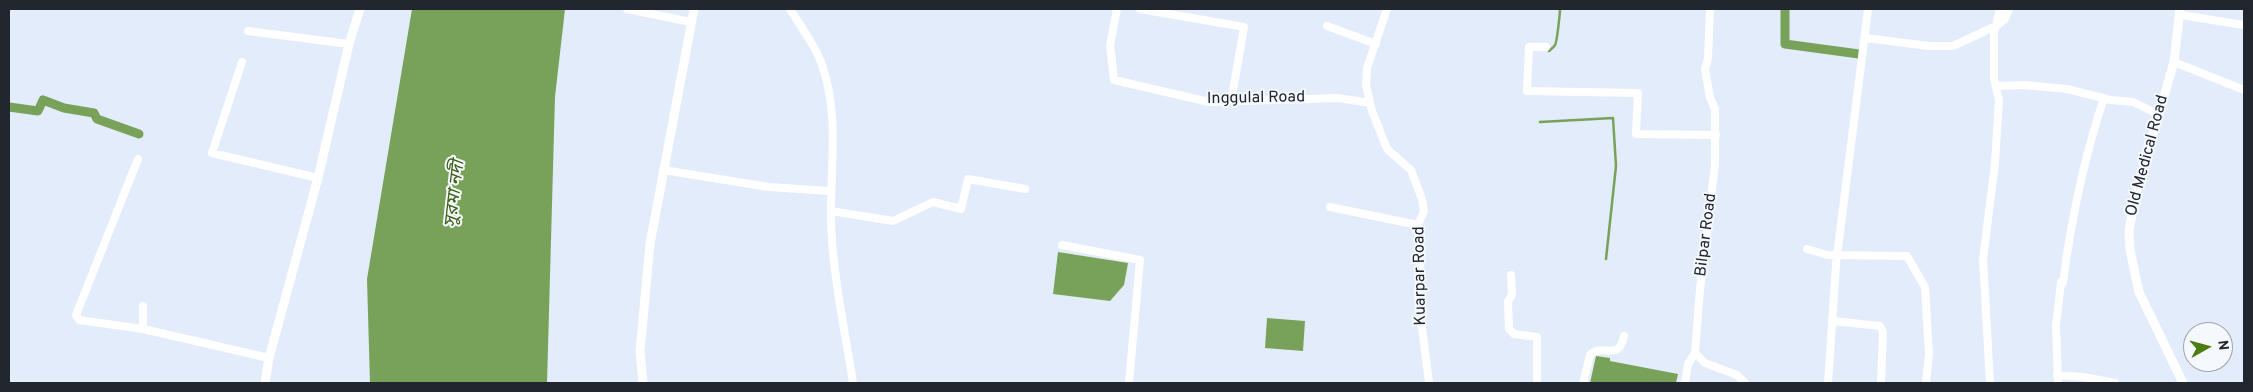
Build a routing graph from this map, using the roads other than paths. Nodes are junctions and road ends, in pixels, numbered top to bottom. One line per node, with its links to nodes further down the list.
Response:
1 (360, 9): 19 (street)
2 (627, 9): 13 (street)
3 (694, 9): 13 (street)
4 (790, 9): 35 (street)
5 (1117, 9): 27 (street, Inggulal Road)
6 (1140, 9): 27 (street)
7 (1387, 9): 20 (street, Kuarpar Road)
8 (1710, 9): 30 (street, Bilpar Road)
9 (1868, 9): 18 (street)
10 (2000, 9): 16 (street)
11 (2009, 9): 16 (street)
12 (2180, 12): 14 (street); 23 (street, Old Medical Road)
13 (691, 22): 32 (street)
14 (2244, 25)
15 (1327, 26): 20 (street)
16 (1996, 26): 18 (street); 24 (street)
17 (248, 31): 19 (street)
18 (1866, 38): 41 (street)
19 (349, 44): 33 (street)
20 (1376, 44): 28 (street, Kuarpar Road)
21 (1546, 47): 30 (street)
22 (242, 62): 33 (street)
23 (2174, 62): 25 (street); 29 (street, Old Medical Road)
24 (1996, 86): 26 (street); 62 (street)
25 (2244, 90)
26 (2104, 98): 29 (street); 49 (street)
27 (1231, 102): 28 (street, Inggulal Road)
28 (1370, 103): 38 (street, Kuarpar Road)
29 (2158, 114): 65 (street, Old Medical Road)
30 (1716, 135): 47 (street, Bilpar Road)
31 (138, 159): 45 (street)
32 (662, 170): 35 (street); 51 (street)
33 (318, 178): 48 (street)
34 (1025, 189): 37 (street)
35 (830, 191): 37 (street)
36 (1330, 206): 38 (street)
37 (831, 211): 52 (street)
38 (1418, 226): 54 (street, Kuarpar Road)
39 (1062, 245): 53 (street)
40 (1807, 249): 41 (street)
41 (1837, 255): 44 (street); 61 (street)
42 (1511, 274): 55 (street)
43 (143, 306): 45 (street)
44 (1833, 320): 59 (street); 60 (street)
45 (143, 329): 48 (street)
46 (1624, 336): 56 (street)
47 (1695, 353): 57 (street, Bilpar Road); 58 (street)
48 (269, 358): 50 (street)
49 (2058, 374): 63 (street); 64 (street)
50 (266, 383)
51 (643, 383)
52 (854, 383)
53 (1129, 383)
54 (1429, 383)
55 (1537, 383)
56 (1583, 383)
57 (1685, 383)
58 (1745, 383)
59 (1828, 383)
60 (1881, 383)
61 (1926, 383)
62 (1990, 383)
63 (2058, 383)
64 (2115, 383)
65 (2183, 383)

